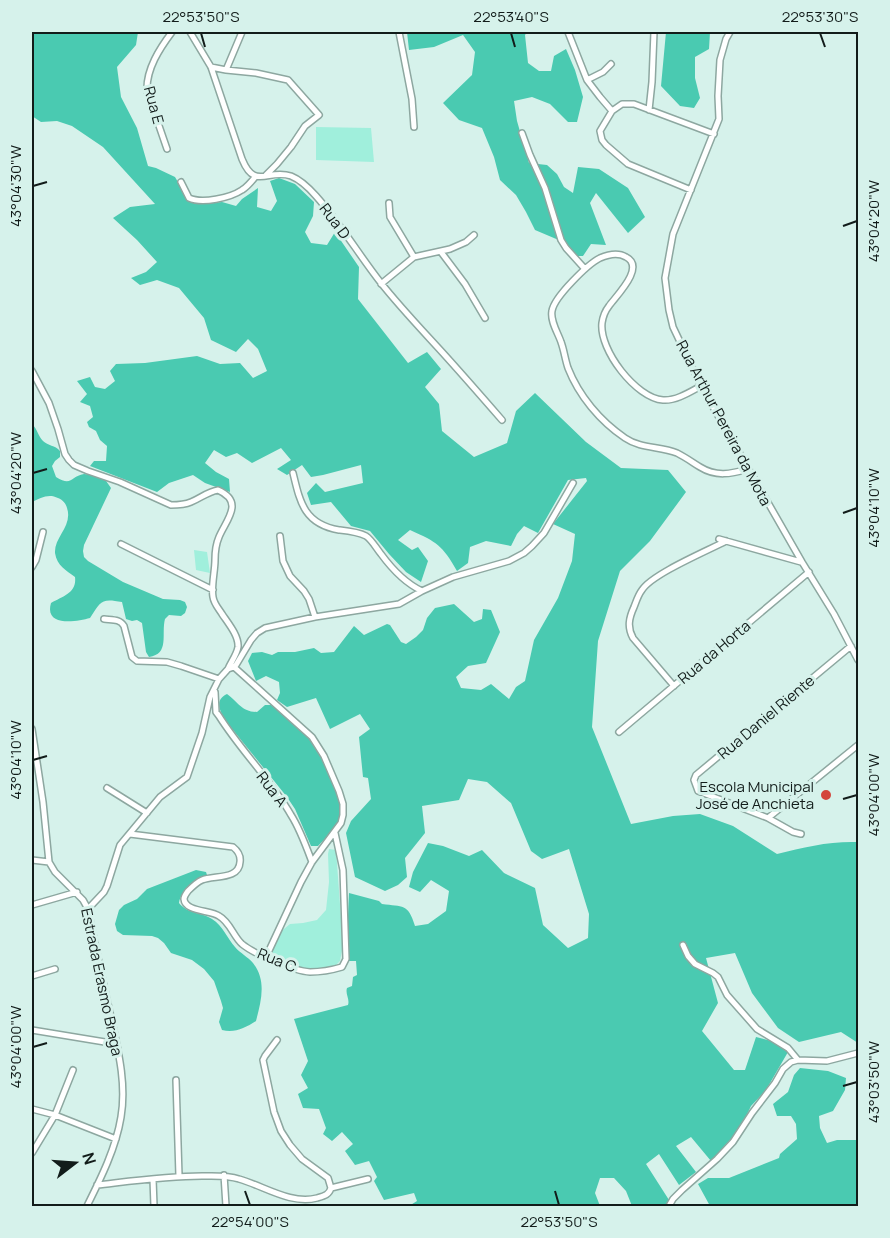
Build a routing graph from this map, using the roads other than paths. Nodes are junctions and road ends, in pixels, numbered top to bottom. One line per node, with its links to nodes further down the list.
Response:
1 (172, 32): 17 (street, Rua E)
2 (190, 32): 9 (street)
3 (242, 32): 10 (street)
4 (399, 32): 14 (street)
5 (568, 32): 11 (street)
6 (654, 32): 12 (street)
7 (730, 32): 16 (street, Rua Arthur Pereira da Mota)
8 (611, 64): 11 (street)
9 (211, 67): 10 (street); 18 (street)
10 (226, 70): 19 (street)
11 (588, 80): 13 (street)
12 (650, 110): 13 (street); 16 (street)
13 (612, 111): 21 (street)
14 (414, 127)
15 (522, 133): 26 (street)
16 (714, 134): 21 (street, Rua Arthur Pereira da Mota)
17 (166, 148)
18 (256, 176): 19 (street, Rua D); 20 (street)
19 (265, 176): 27 (street, Rua D)
20 (181, 182)
21 (691, 190): 30 (street, Rua Arthur Pereira da Mota)
22 (388, 203): 25 (street)
23 (474, 236): 24 (street)
24 (441, 252): 25 (street); 28 (street)
25 (414, 257): 27 (street)
26 (585, 268): 30 (street); 32 (street)
27 (381, 284): 31 (street, Rua D)
28 (485, 318)
29 (32, 371): 43 (street)
30 (701, 386): 32 (street, Rua Arthur Pereira da Mota)
31 (502, 420)
32 (748, 469): 40 (street, Rua Arthur Pereira da Mota)
33 (293, 473): 44 (street)
34 (573, 483): 44 (street)
35 (43, 532): 41 (street)
36 (280, 536): 45 (street)
37 (719, 539): 38 (street)
38 (726, 541): 40 (street); 51 (street)
39 (121, 544): 43 (street)
40 (802, 562): 42 (street, Rua Arthur Pereira da Mota)
41 (32, 567)
42 (809, 572): 47 (street, Rua Arthur Pereira da Mota); 51 (street, Rua da Horta)
43 (213, 590): 49 (street)
44 (422, 591): 45 (street)
45 (315, 617): 49 (street)
46 (105, 619): 50 (street)
47 (851, 646): 48 (street, Rua Arthur Pereira da Mota); 58 (street, Rua Daniel Riente)
48 (858, 660)
49 (231, 668): 50 (street); 59 (street)
50 (219, 679): 52 (street)
51 (674, 686): 54 (street, Rua da Horta)
52 (215, 688): 57 (street); 64 (street, Rua A)
53 (32, 729): 63 (street)
54 (619, 732)
55 (858, 745): 58 (street)
56 (107, 788): 57 (street)
57 (147, 813): 60 (street)
58 (768, 818): 61 (street, Rua Daniel Riente)
59 (335, 833): 64 (street); 69 (street, Rua C)
60 (130, 834): 67 (street); 69 (street, Rua C)
61 (801, 834)
62 (32, 860): 63 (street)
63 (49, 861): 65 (street, Estrada Erasmo Braga)
64 (312, 862): 69 (street)
65 (77, 892): 66 (street); 67 (street, Estrada Erasmo Braga)
66 (32, 905)
67 (88, 909): 74 (street, Estrada Erasmo Braga)
68 (683, 945): 76 (street)
69 (266, 957)
70 (55, 969): 71 (street)
71 (32, 976)
72 (32, 1030): 74 (street)
73 (277, 1040): 88 (street)
74 (117, 1044): 81 (street, Estrada Erasmo Braga)
75 (858, 1053): 76 (street)
76 (798, 1060): 92 (street)
77 (73, 1070): 80 (street)
78 (176, 1080): 84 (street)
79 (32, 1109): 80 (street)
80 (55, 1114): 81 (street); 82 (street)
81 (116, 1139): 87 (street, Estrada Erasmo Braga)
82 (32, 1153)
83 (224, 1175): 84 (street); 88 (street); 91 (street)
84 (180, 1176): 85 (street)
85 (153, 1179): 87 (street); 90 (street)
86 (368, 1179): 88 (street)
87 (98, 1185): 89 (street, Estrada Erasmo Braga)
88 (332, 1188)
89 (87, 1206)
90 (154, 1206)
91 (226, 1206)
92 (669, 1206)

